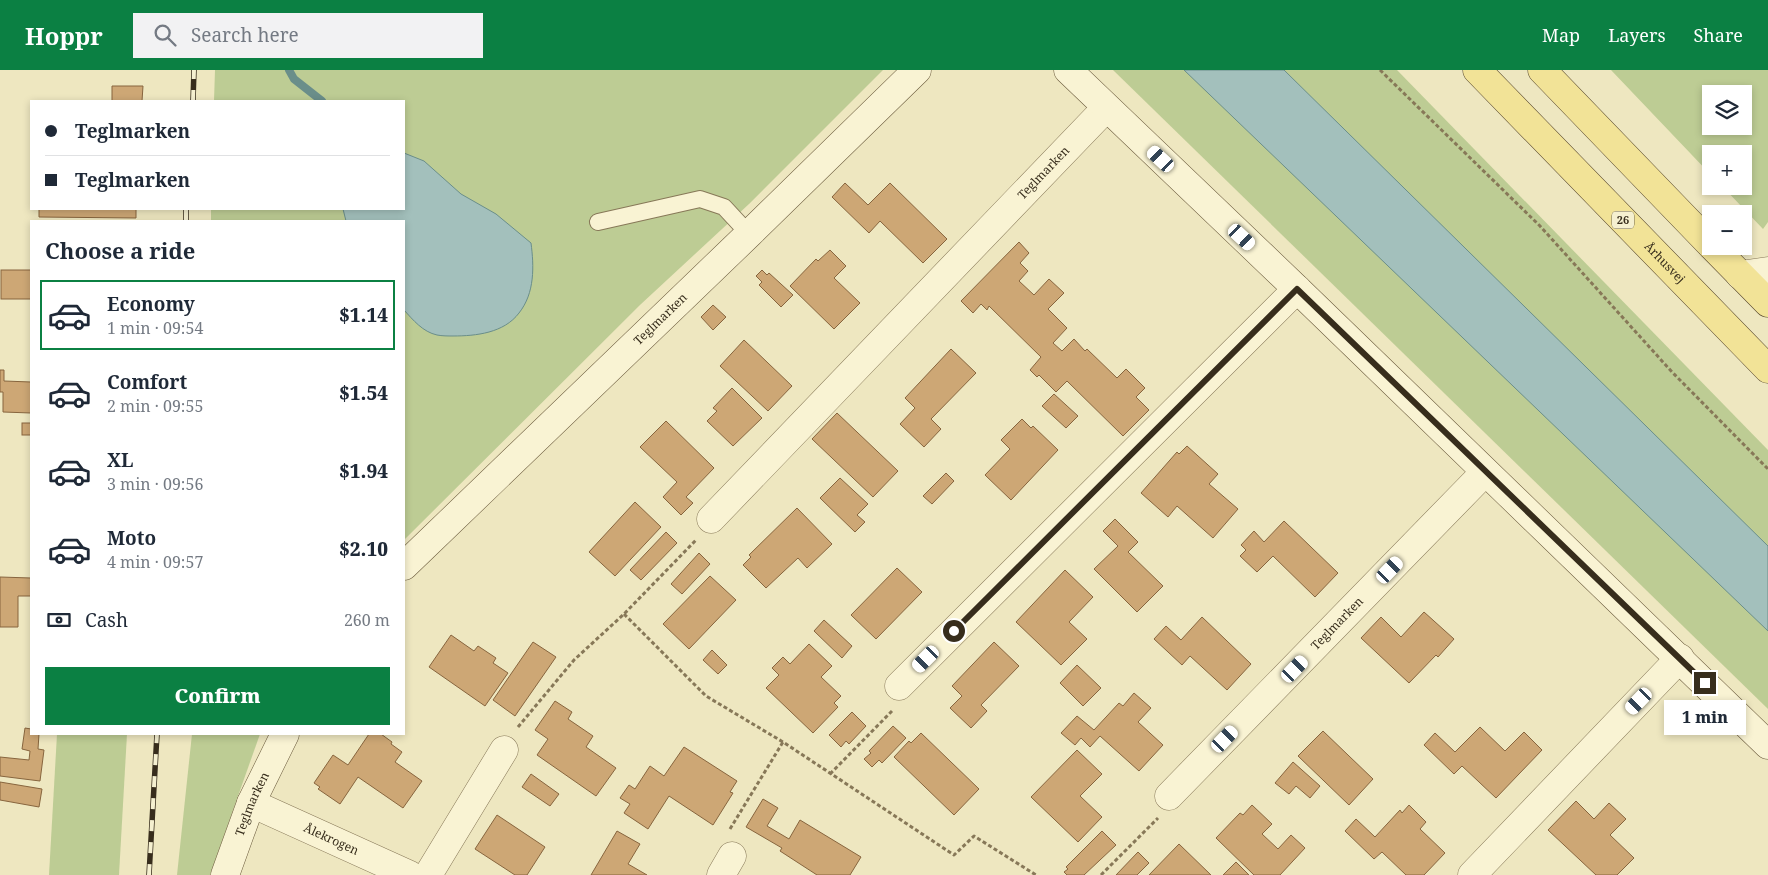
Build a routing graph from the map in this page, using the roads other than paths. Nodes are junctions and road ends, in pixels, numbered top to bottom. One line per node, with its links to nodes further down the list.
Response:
1 (916, 70): 7 (street, Teglmarken)
2 (1068, 70): 5 (street)
3 (1477, 70): 14 (main road, Århusvej / 26)
4 (1542, 70): 8 (main road)
5 (1106, 108): 12 (street); 16 (street, Teglmarken)
6 (598, 222): 7 (lane)
7 (749, 234): 17 (street, Teglmarken)
8 (1702, 236)
9 (1721, 255): 11 (main road)
10 (1768, 270): 11 (street)
11 (1740, 275): 13 (main road)
12 (1297, 289): 15 (street); 19 (street)
13 (1768, 304)
14 (1768, 369)
15 (1485, 472): 18 (street); 23 (street, Teglmarken)
16 (711, 519)
17 (405, 565)
18 (1680, 658): 21 (street); 28 (street)
19 (899, 686)
20 (285, 735): 24 (street, Teglmarken)
21 (1768, 745)
22 (504, 750): 27 (street)
23 (1170, 796)
24 (251, 803): 25 (street, Teglmarken); 26 (street, Ålekrogen)
25 (225, 875)
26 (410, 875)
27 (428, 875)
28 (1472, 875)

